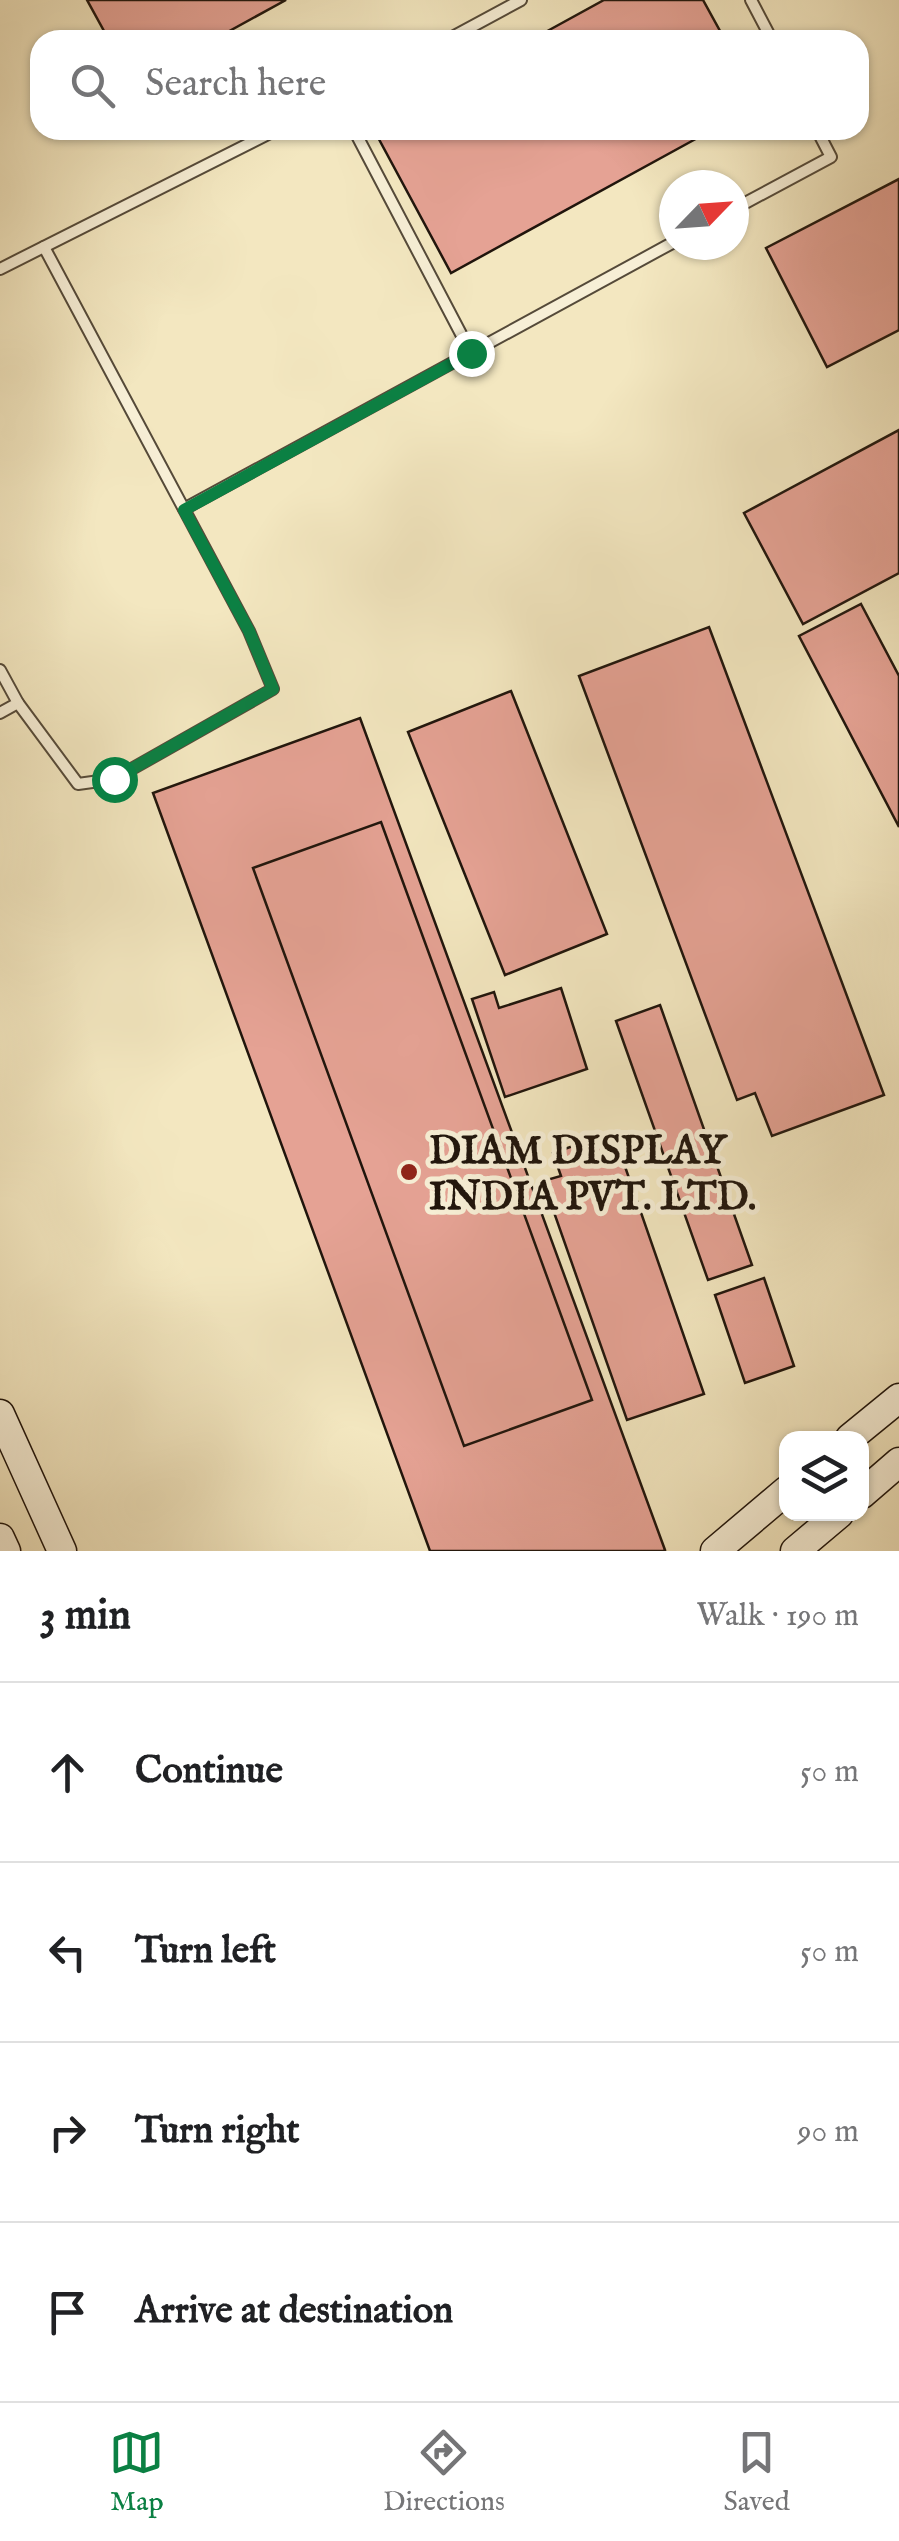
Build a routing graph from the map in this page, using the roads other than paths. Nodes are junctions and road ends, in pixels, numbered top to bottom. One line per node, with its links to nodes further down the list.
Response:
1 (522, 0): 3 (lane)
2 (752, 0): 4 (lane)
3 (466, 30)
4 (767, 30)
5 (256, 140): 9 (lane)
6 (359, 140): 12 (lane)
7 (822, 140): 8 (lane)
8 (749, 202)
9 (44, 247): 11 (lane); 13 (lane)
10 (659, 250): 12 (lane)
11 (0, 269)
12 (471, 353): 13 (lane)
13 (184, 510): 15 (lane)
14 (0, 670): 15 (lane)
15 (18, 704): 16 (lane)
16 (0, 712)
17 (899, 1398): 19 (street)
18 (0, 1414): 26 (street)
19 (859, 1431)
20 (899, 1462): 21 (street)
21 (869, 1488)
22 (779, 1497): 27 (street)
23 (831, 1521): 28 (street)
24 (0, 1538): 25 (street)
25 (6, 1551)
26 (62, 1551)
27 (716, 1551)
28 (796, 1551)

